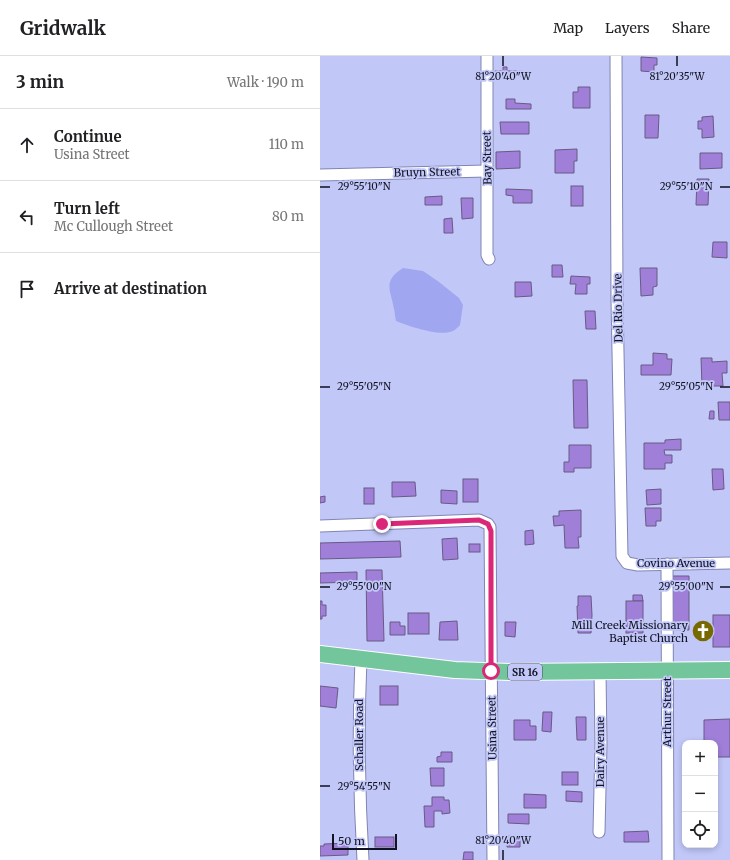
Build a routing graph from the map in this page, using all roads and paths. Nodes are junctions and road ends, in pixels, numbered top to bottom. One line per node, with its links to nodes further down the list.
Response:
1 (487, 56): 3 (street, Bay Street)
2 (616, 56): 7 (street, Del Rio Drive)
3 (487, 171): 4 (street, Bruyn Street); 5 (street, Bay Street)
4 (320, 174)
5 (489, 259)
6 (320, 526): 13 (street, Usina Street)
7 (624, 560): 9 (street, Covino Avenue)
8 (730, 563): 9 (street, Covino Avenue)
9 (667, 564): 15 (street, Arthur Street)
10 (320, 654): 11 (highway, SR 16)
11 (361, 659): 13 (highway, SR 16); 17 (street, Schaller Road)
12 (730, 670): 15 (highway, SR 16)
13 (491, 671): 14 (highway, SR 16); 18 (street, Usina Street)
14 (600, 671): 15 (highway, SR 16); 16 (street, Dairy Avenue)
15 (666, 671): 19 (street, Arthur Street)
16 (599, 832)
17 (363, 860)
18 (493, 860)
19 (668, 860)

